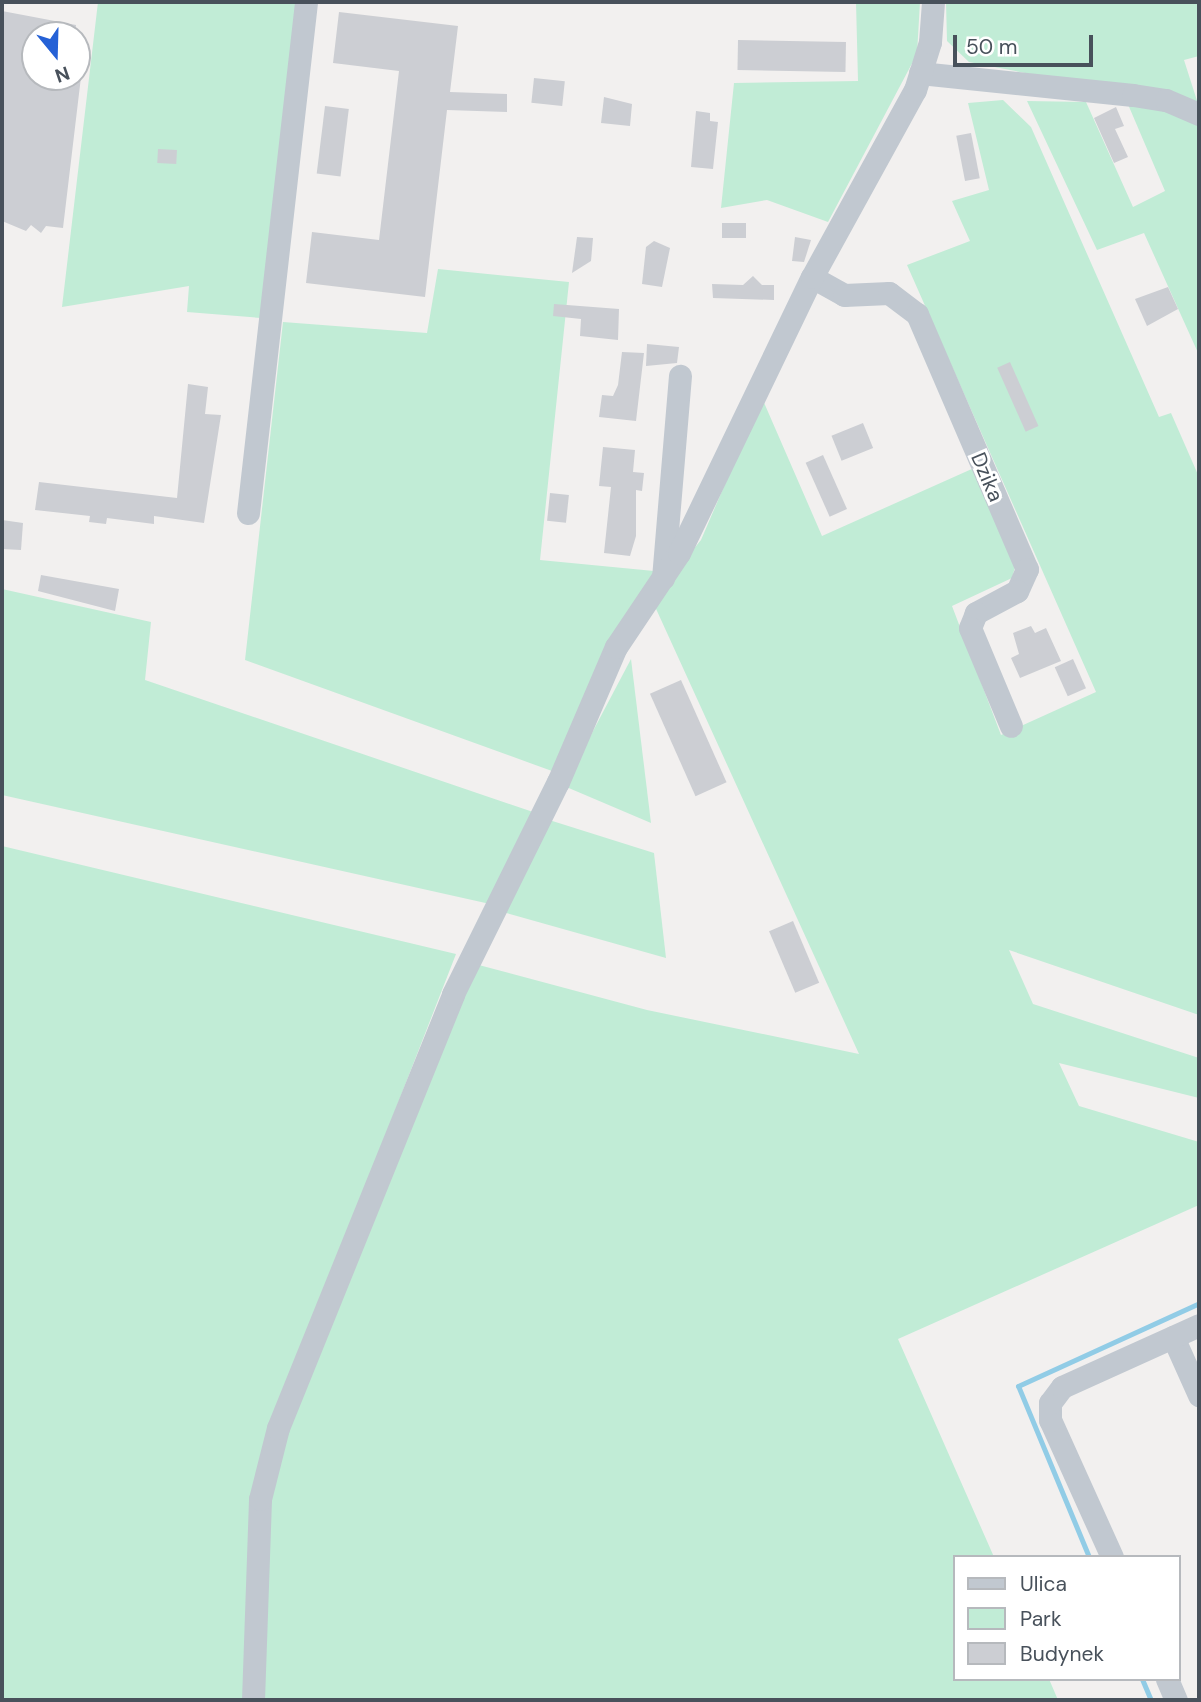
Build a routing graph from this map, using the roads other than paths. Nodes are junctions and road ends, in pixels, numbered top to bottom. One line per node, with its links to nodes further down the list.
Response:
1 (306, 2): 7 (street)
2 (933, 2): 3 (street)
3 (920, 73): 4 (street); 5 (street)
4 (1199, 114)
5 (812, 277): 8 (street); 9 (street, Dzika)
6 (681, 376): 8 (street)
7 (248, 513)
8 (663, 578): 15 (street)
9 (1012, 726)
10 (1199, 1325): 11 (street)
11 (1173, 1337): 12 (street); 13 (street)
12 (1199, 1395)
13 (1111, 1555)
14 (1168, 1681): 16 (street)
15 (253, 1700)
16 (1176, 1700)

